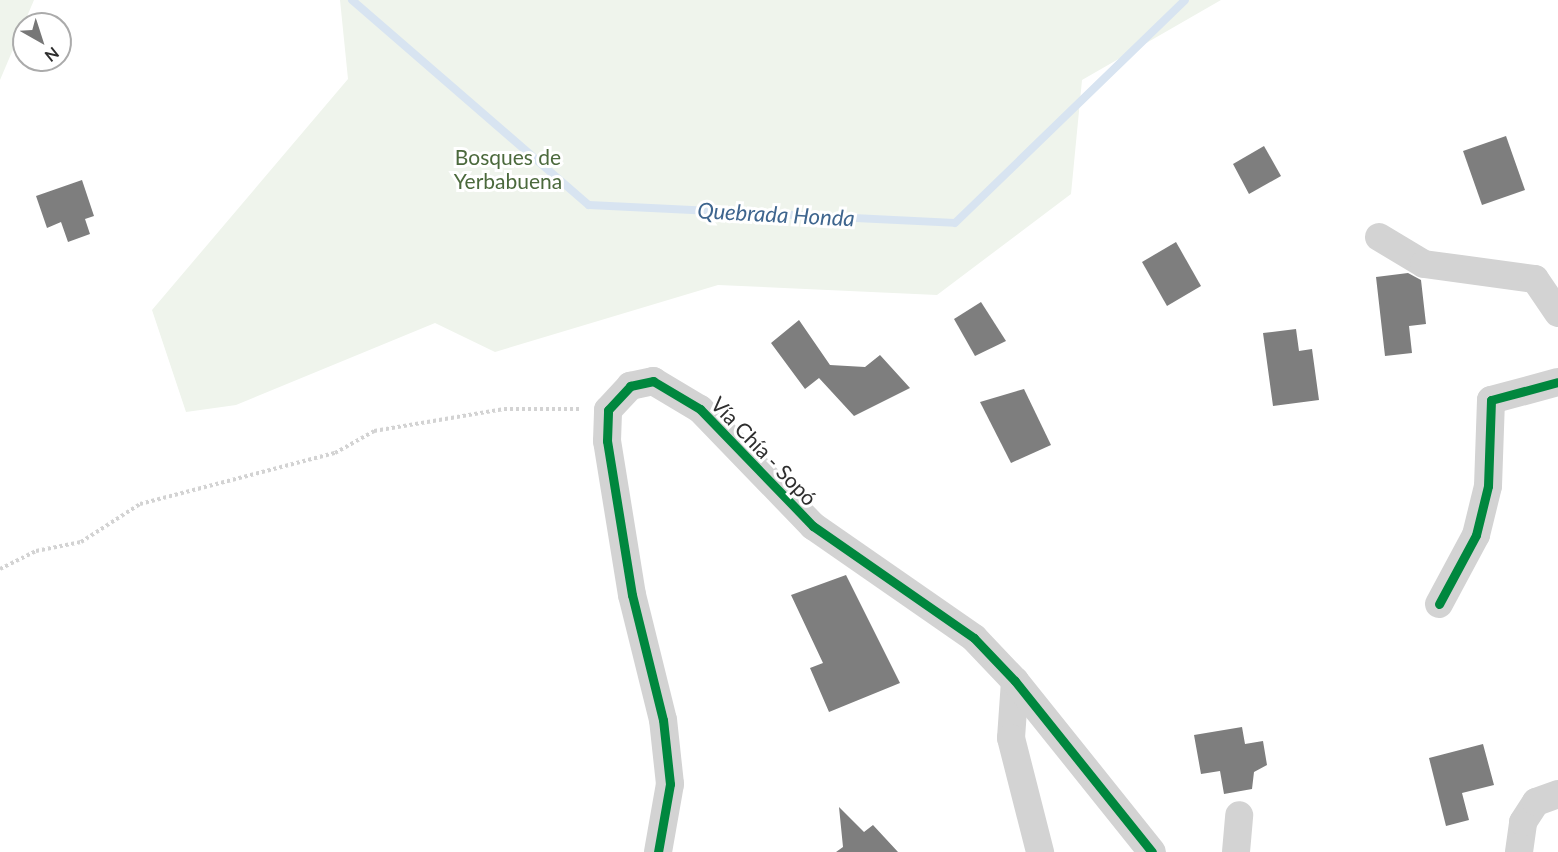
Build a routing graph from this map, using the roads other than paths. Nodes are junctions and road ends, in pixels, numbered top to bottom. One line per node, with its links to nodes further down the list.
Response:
1 (1379, 237): 2 (street)
2 (1558, 313)
3 (1558, 382): 4 (street)
4 (1439, 604)
5 (1015, 681): 8 (street, Vía Chía - Sopó); 9 (street); 10 (street, Vía Chía - Sopó)
6 (1558, 794): 12 (street)
7 (1239, 815): 11 (street)
8 (658, 852)
9 (1040, 852)
10 (1152, 852)
11 (1236, 852)
12 (1519, 852)

